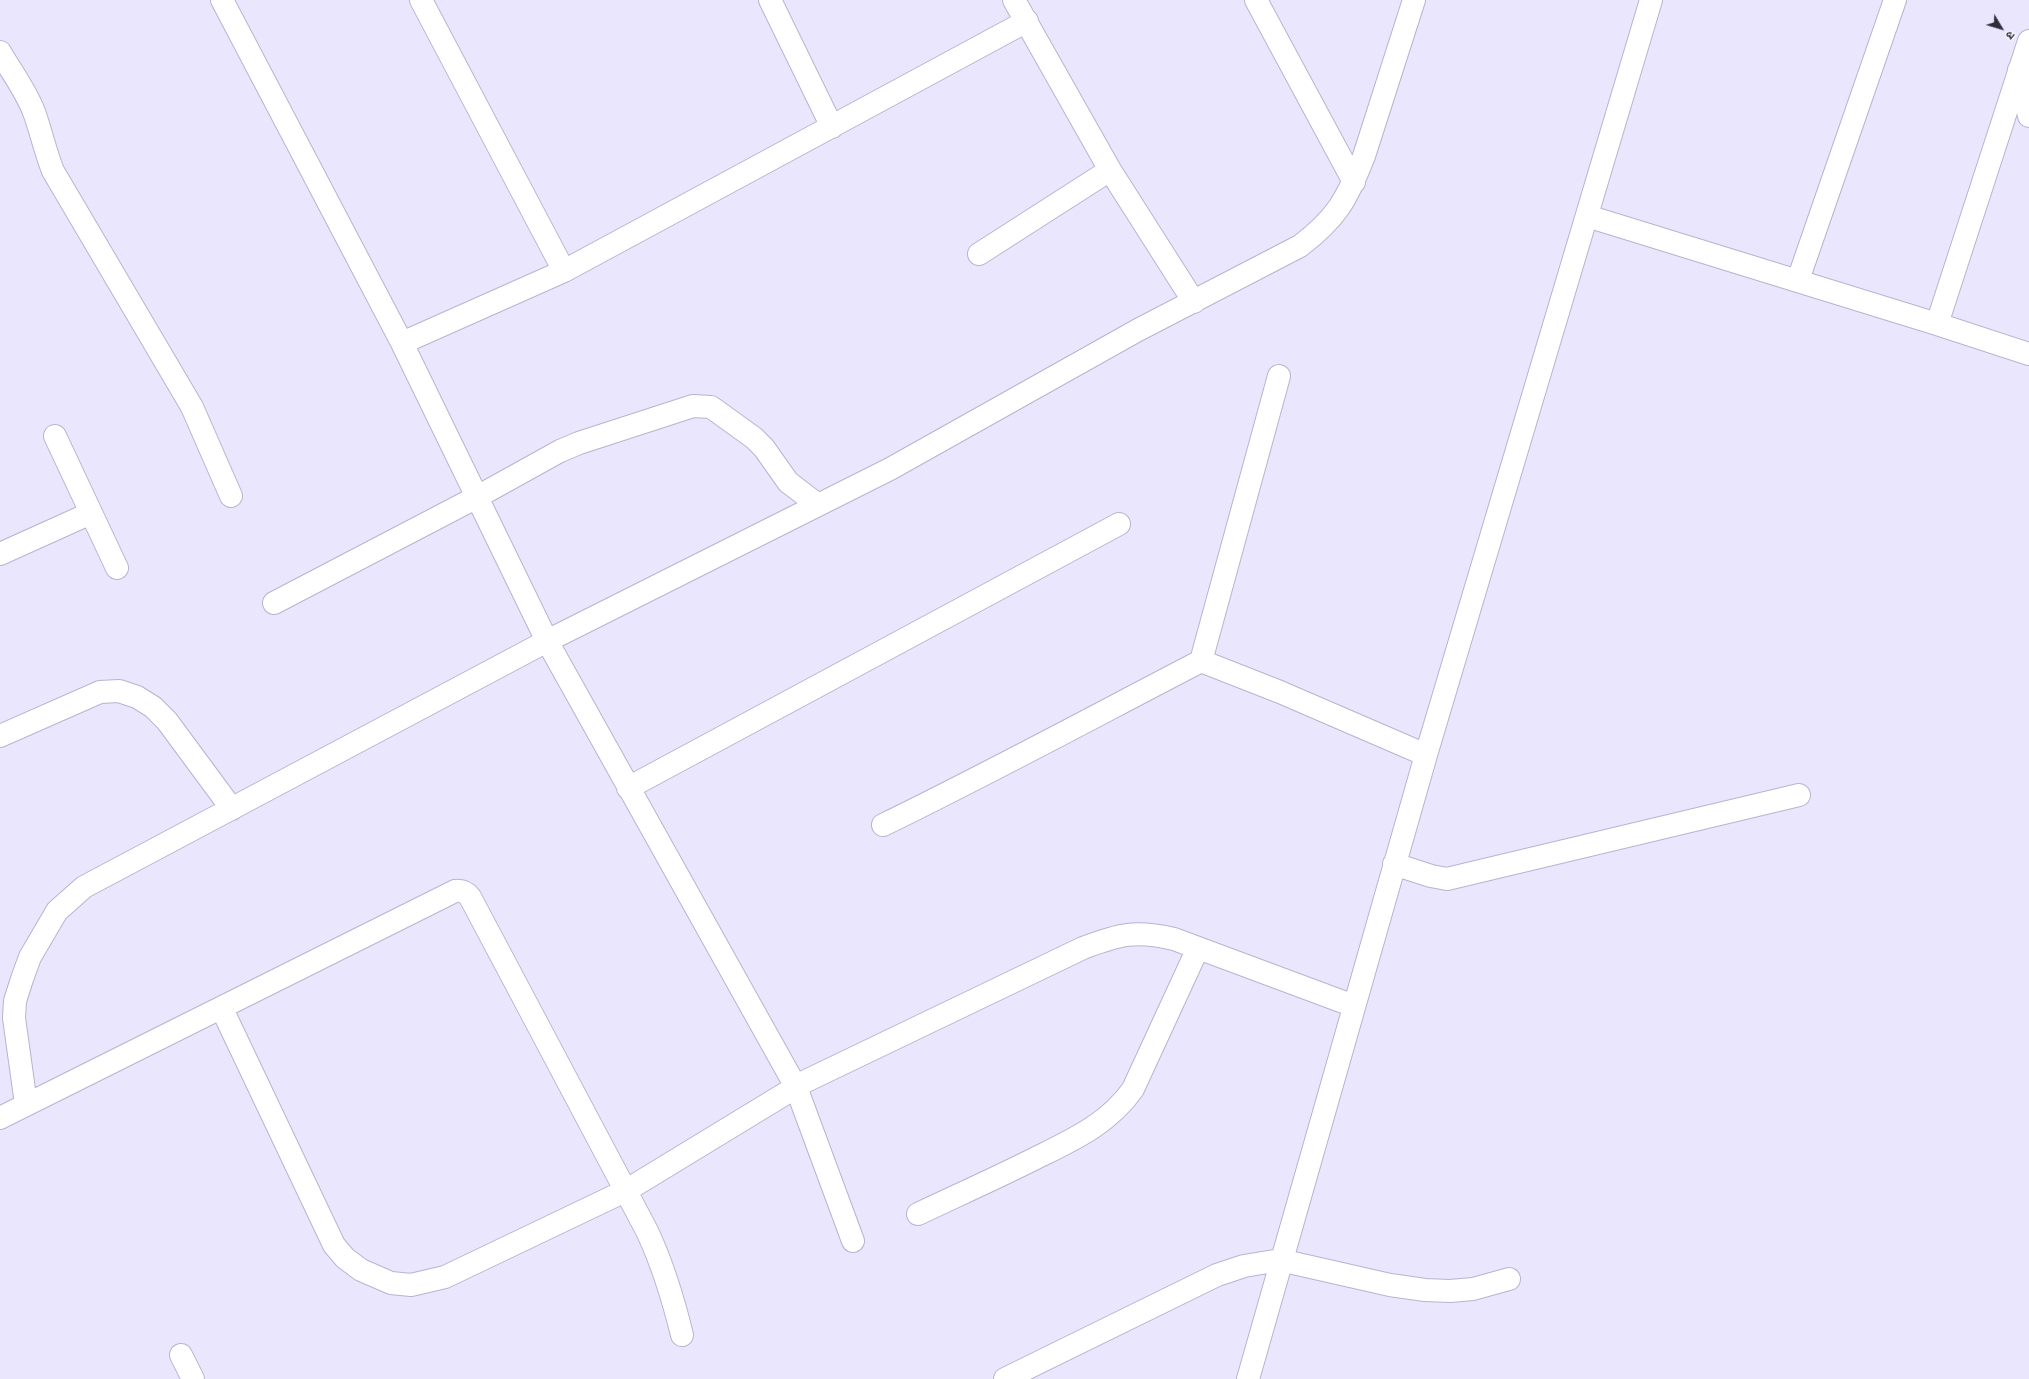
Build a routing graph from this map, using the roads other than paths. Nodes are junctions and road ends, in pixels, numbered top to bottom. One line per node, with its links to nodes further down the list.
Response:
1 (222, 0): 23 (street)
2 (421, 0): 19 (street)
3 (770, 0): 14 (street)
4 (1014, 0): 9 (street)
5 (1256, 0): 16 (street)
6 (1414, 0): 16 (street)
7 (1651, 0): 17 (street)
8 (1895, 0): 20 (street)
9 (1027, 21): 14 (street); 15 (street)
10 (2029, 41): 12 (street)
11 (0, 52): 27 (street)
12 (2019, 69): 13 (street); 22 (street)
13 (2029, 116)
14 (832, 127): 19 (street)
15 (1110, 170): 18 (street); 21 (street)
16 (1354, 182): 21 (street)
17 (1587, 216): 20 (street); 38 (street)
18 (979, 254)
19 (564, 271): 23 (street)
20 (1798, 280): 22 (street)
21 (1194, 302): 29 (street)
22 (1937, 324): 24 (street)
23 (402, 343): 28 (street)
24 (2029, 354)
25 (1278, 376): 36 (street)
26 (54, 436): 30 (street)
27 (231, 496)
28 (477, 497): 29 (street); 34 (street); 35 (street)
29 (818, 505): 35 (street)
30 (91, 513): 32 (street); 33 (street)
31 (1118, 524): 39 (street)
32 (0, 554)
33 (117, 568)
34 (274, 604)
35 (548, 641): 39 (street); 41 (street)
36 (1201, 661): 38 (street); 42 (street)
37 (0, 736): 41 (street)
38 (1426, 755): 43 (street)
39 (628, 788): 47 (street)
40 (1799, 795): 43 (street)
41 (232, 809): 48 (street)
42 (883, 825)
43 (1394, 864): 45 (street)
44 (1198, 948): 45 (street); 47 (street); 51 (street)
45 (1354, 1006): 53 (street)
46 (222, 1009): 48 (street); 50 (street); 50 (street)
47 (796, 1087): 50 (street); 52 (street)
48 (26, 1104): 49 (street)
49 (0, 1118)
50 (627, 1190): 55 (street)
51 (918, 1214)
52 (853, 1241)
53 (1280, 1260): 54 (street); 57 (street); 59 (street)
54 (1509, 1279)
55 (682, 1335)
56 (180, 1355): 58 (street)
57 (1010, 1378)
58 (193, 1379)
59 (1248, 1379)

